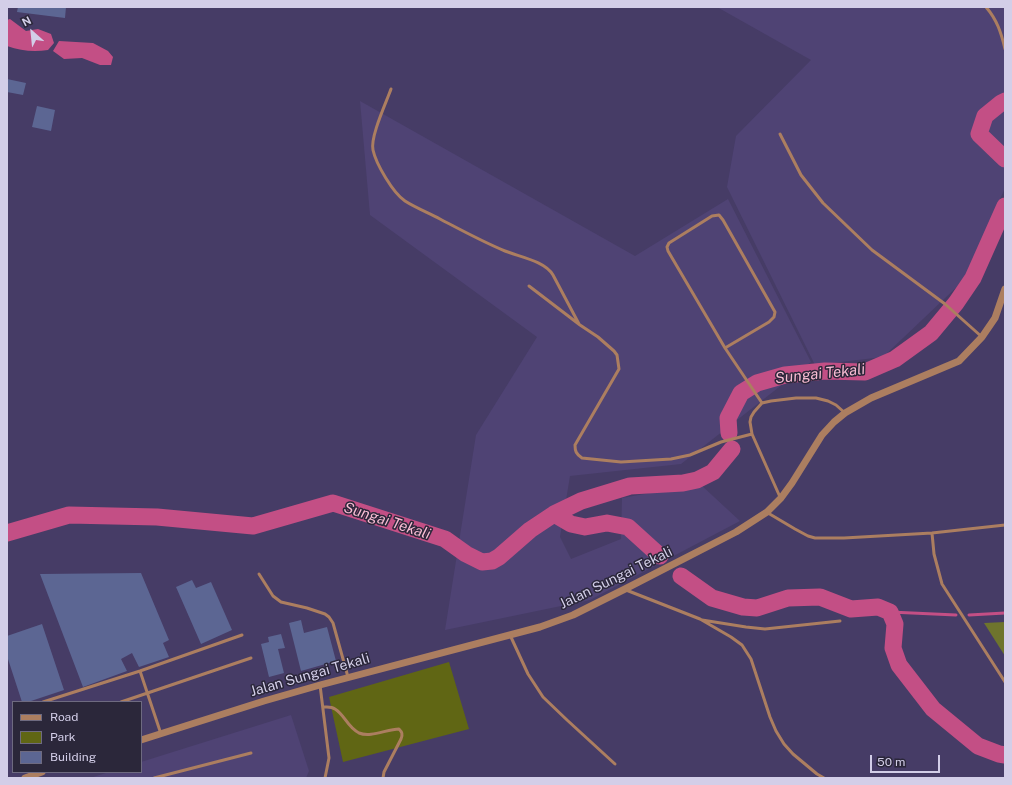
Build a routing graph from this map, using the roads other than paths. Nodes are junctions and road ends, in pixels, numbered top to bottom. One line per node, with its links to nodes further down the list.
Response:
1 (986, 7): 2 (lane)
2 (1005, 49)
3 (391, 89): 7 (lane)
4 (780, 134): 8 (lane)
5 (529, 286): 7 (lane)
6 (1005, 289): 8 (street, Jalan Sungai Tekali)
7 (580, 325): 12 (lane)
8 (982, 337): 11 (street, Jalan Sungai Tekali)
9 (725, 348): 9 (lane); 10 (lane)
10 (762, 403): 11 (lane); 12 (lane)
11 (845, 413): 13 (street, Jalan Sungai Tekali)
12 (752, 434): 13 (lane)
13 (781, 498): 14 (street, Jalan Sungai Tekali)
14 (767, 512): 16 (lane); 18 (street, Jalan Sungai Tekali)
15 (1005, 525): 16 (lane)
16 (932, 533): 26 (lane)
17 (259, 574): 25 (lane)
18 (625, 590): 19 (lane); 22 (street, Jalan Sungai Tekali)
19 (700, 619): 20 (lane); 41 (lane)
20 (840, 621)
21 (242, 635): 24 (lane)
22 (510, 635): 25 (street, Jalan Sungai Tekali); 35 (lane)
23 (251, 658): 28 (lane)
24 (140, 671): 28 (lane); 29 (lane)
25 (348, 678): 27 (street, Jalan Sungai Tekali)
26 (1005, 682)
27 (320, 685): 31 (lane); 32 (street, Jalan Sungai Tekali)
28 (148, 694): 30 (lane); 32 (lane)
29 (46, 701)
30 (124, 701)
31 (323, 707): 39 (lane); 40 (lane)
32 (161, 734): 33 (street, Jalan Sungai Tekali)
33 (142, 740)
34 (250, 753): 38 (lane)
35 (615, 764)
36 (37, 773): 37 (street)
37 (24, 778)
38 (154, 778)
39 (325, 778)
40 (382, 778)
41 (824, 778)

